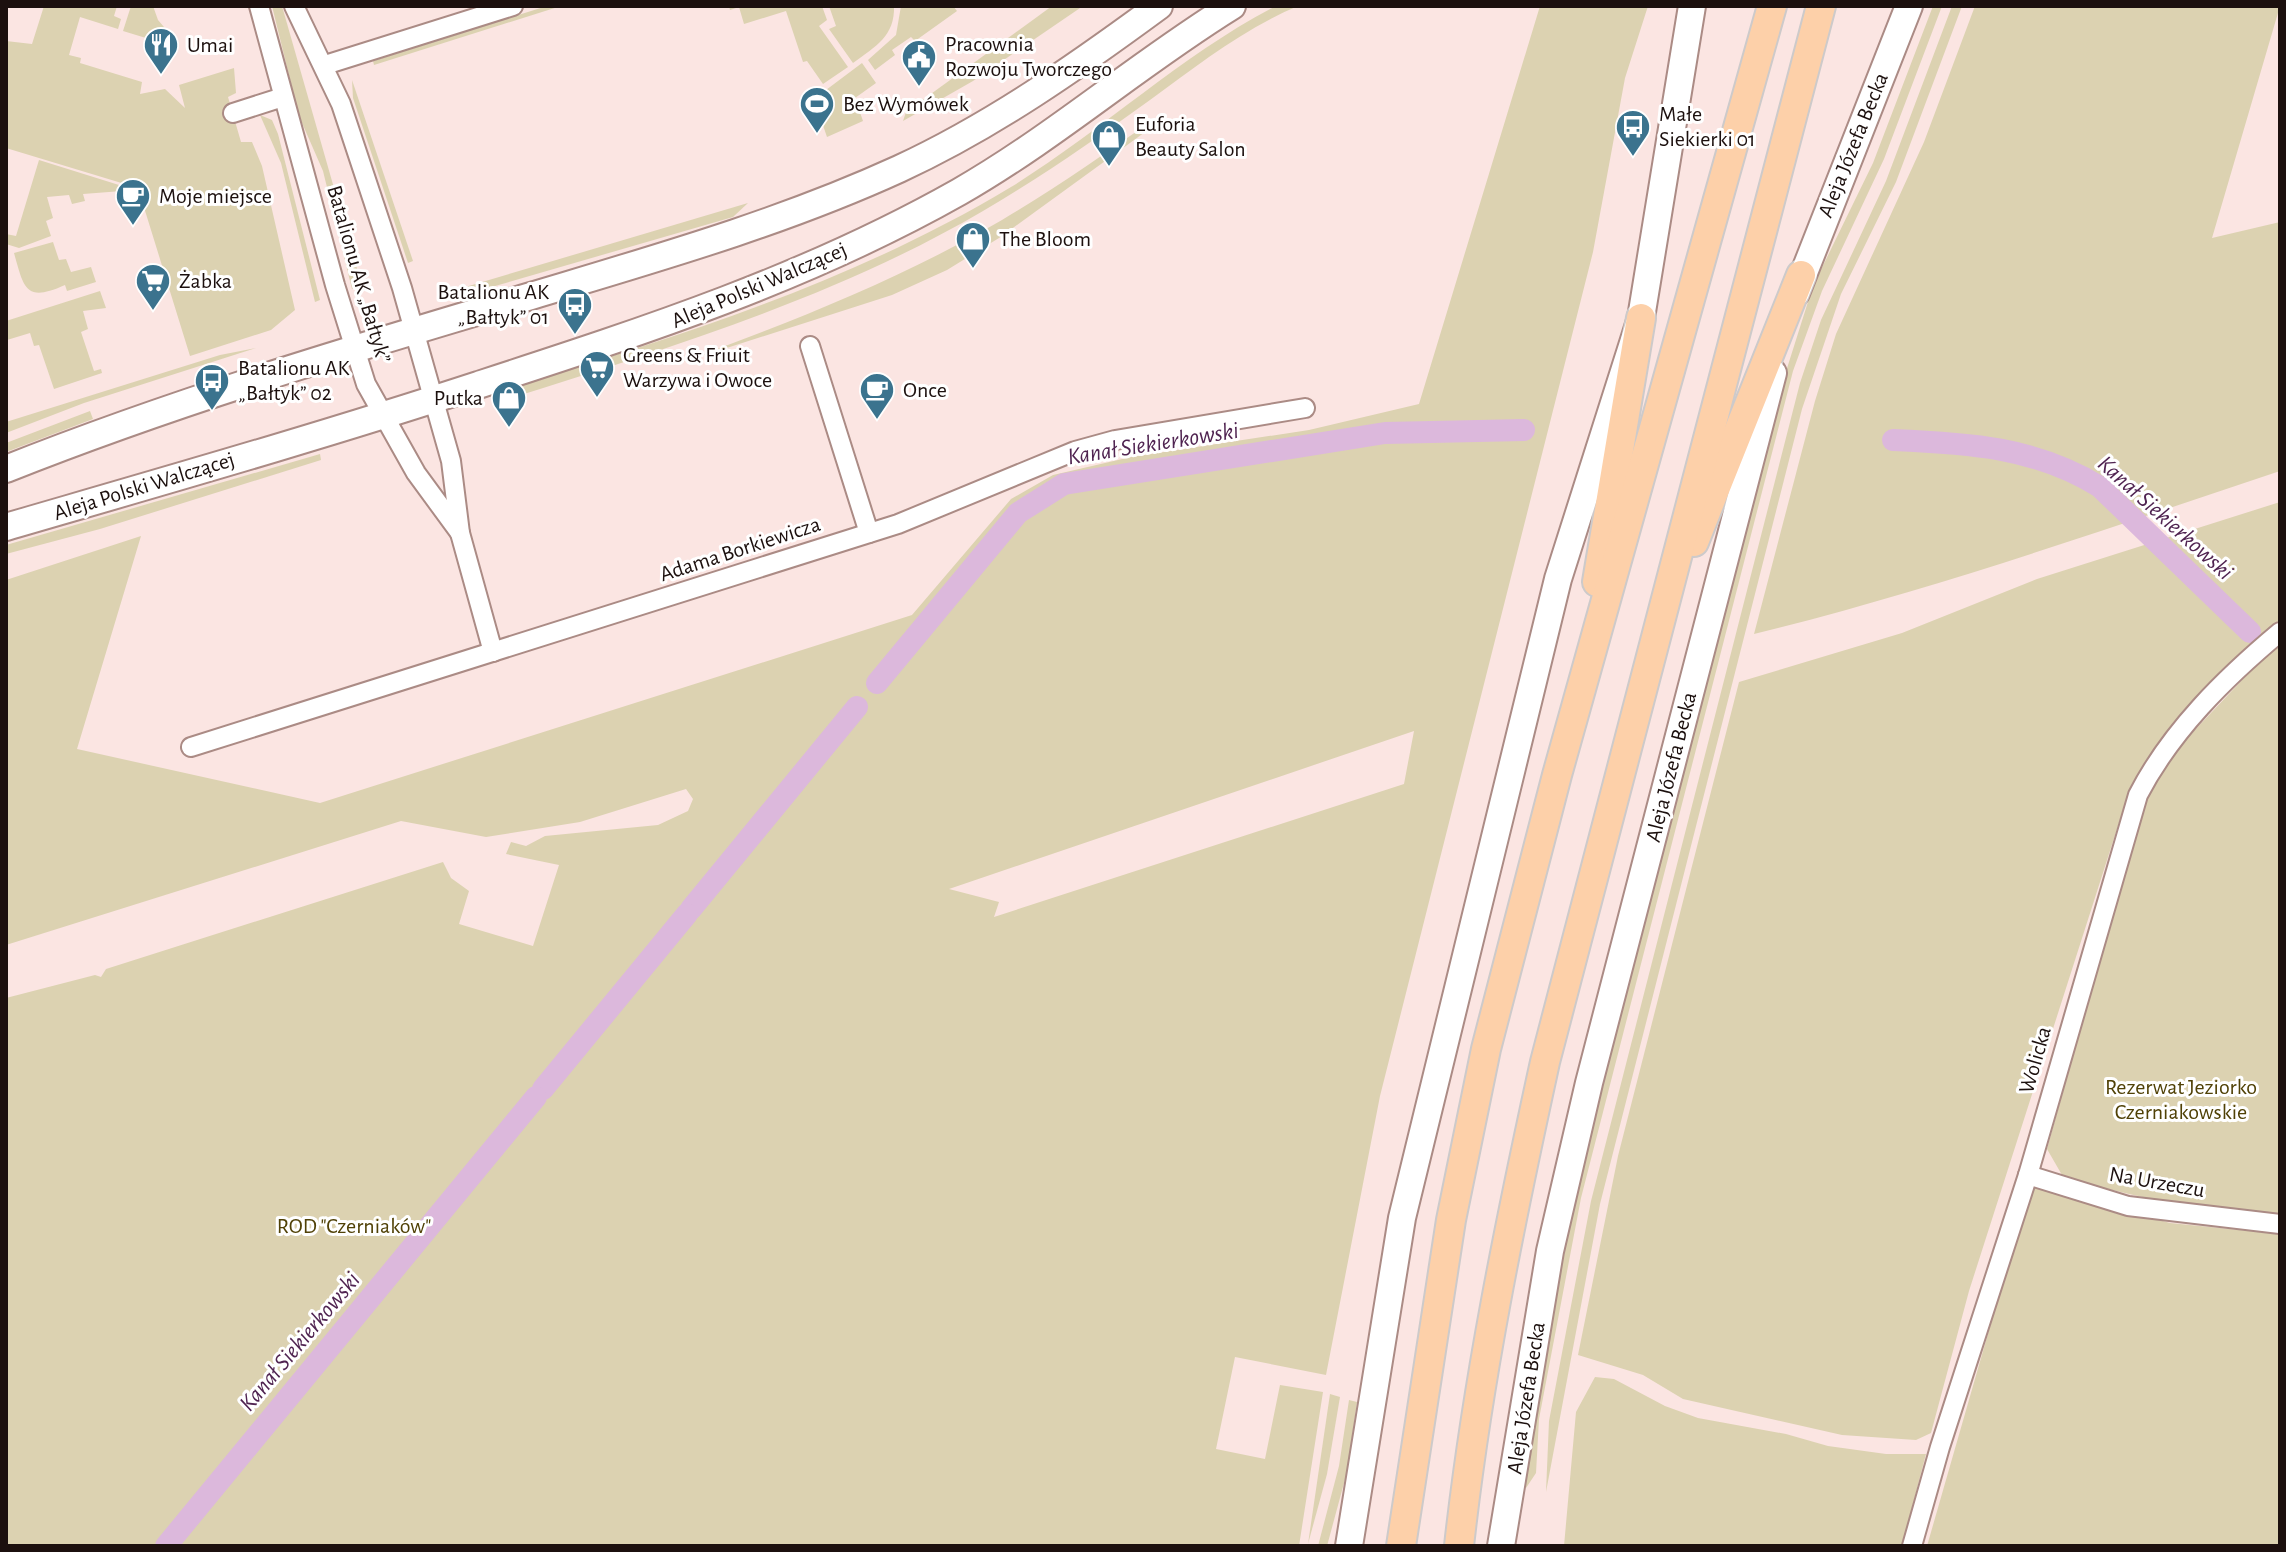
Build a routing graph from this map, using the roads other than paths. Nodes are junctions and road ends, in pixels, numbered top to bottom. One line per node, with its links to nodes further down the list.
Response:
1 (259, 6): 11 (street, Batalionu AK „Bałtyk”)
2 (294, 6): 10 (street, Batalionu AK „Bałtyk”)
3 (513, 6): 10 (street)
4 (1159, 6): 15 (main road)
5 (1232, 6): 18 (main road, Aleja Polski Walczącej)
6 (1692, 6): 14 (main road)
7 (1772, 6): 28 (main road)
8 (1821, 6): 26 (main road, Aleja Józefa Becka)
9 (1909, 6): 13 (main road, Aleja Józefa Becka)
10 (325, 65): 15 (street, Batalionu AK „Bałtyk”)
11 (283, 97): 12 (street); 17 (street, Batalionu AK „Bałtyk”)
12 (233, 113)
13 (1801, 275): 26 (main road); 35 (main road, Aleja Józefa Becka)
14 (1641, 318): 28 (main road); 32 (main road)
15 (413, 332): 17 (main road); 18 (street, Batalionu AK „Bałtyk”)
16 (810, 346): 24 (street)
17 (355, 349): 20 (street, Batalionu AK „Bałtyk”); 21 (main road)
18 (434, 400): 20 (main road, Aleja Polski Walczącej); 23 (street, Batalionu AK „Bałtyk”)
19 (1305, 408): 24 (street, Adama Borkiewicza)
20 (382, 415): 22 (main road, Aleja Polski Walczącej); 23 (street, Batalionu AK „Bałtyk”)
21 (6, 469)
22 (6, 527)
23 (460, 533): 27 (street, Batalionu AK „Bałtyk”)
24 (869, 533): 27 (street, Adama Borkiewicza)
25 (2280, 632): 30 (street, Wolicka)
26 (1654, 643): 34 (main road, Aleja Józefa Becka)
27 (493, 652): 29 (street, Adama Borkiewicza)
28 (1586, 670): 33 (main road)
29 (191, 747)
30 (2028, 1175): 31 (street, Na Urzeczu); 36 (street, Wolicka)
31 (2280, 1224)
32 (1349, 1546)
33 (1401, 1546)
34 (1459, 1546)
35 (1501, 1546)
36 (1912, 1546)

